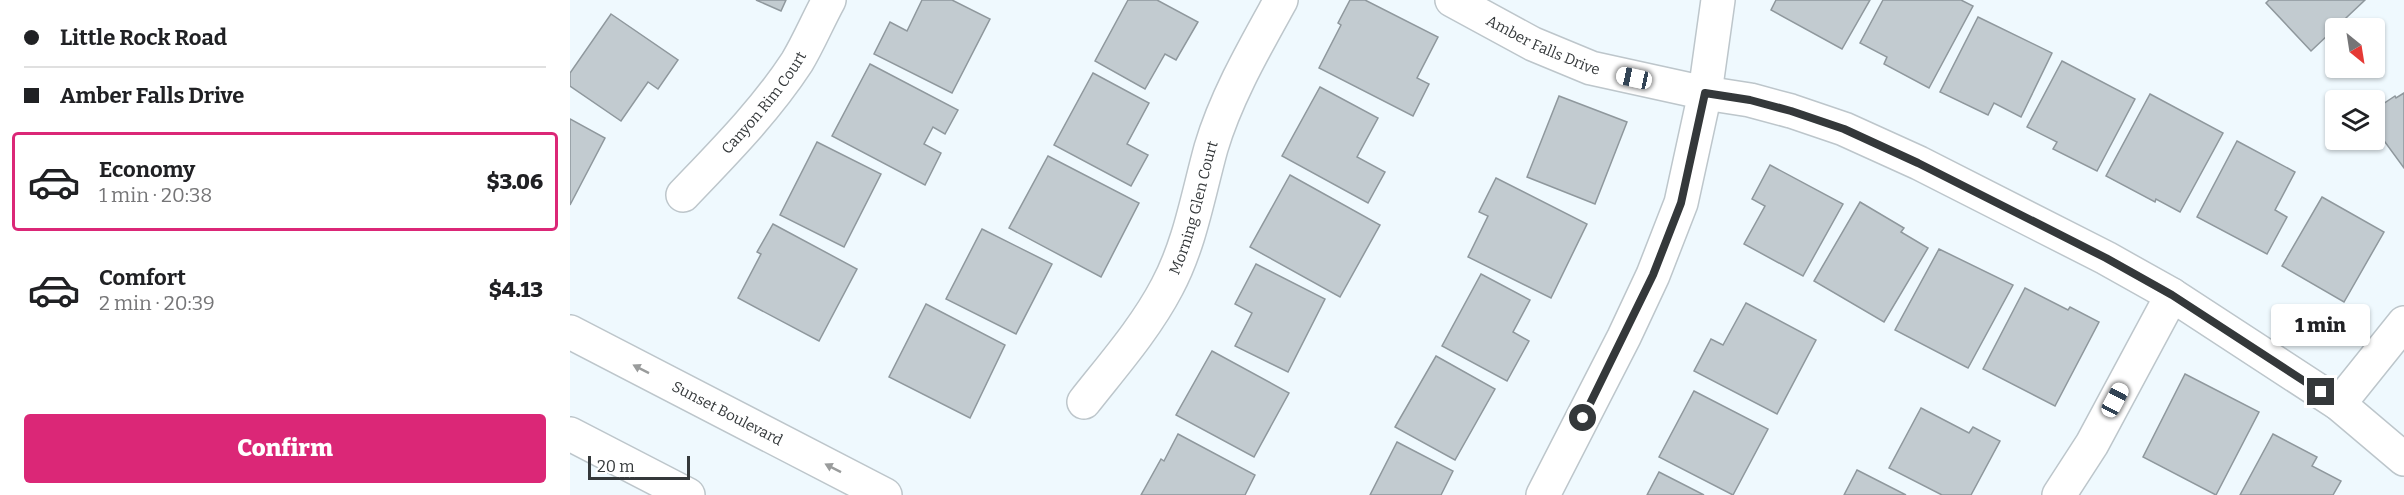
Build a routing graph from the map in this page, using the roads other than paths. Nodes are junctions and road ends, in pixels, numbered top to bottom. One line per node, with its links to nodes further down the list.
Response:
1 (829, 0): 6 (street, Canyon Rim Court)
2 (1281, 0): 10 (street, Morning Glen Court)
3 (1452, 0): 5 (street, Amber Falls Drive)
4 (1718, 0): 5 (street)
5 (1705, 93): 7 (street, Amber Falls Drive); 16 (street)
6 (683, 195)
7 (2172, 295): 11 (street, Amber Falls Drive); 17 (street)
8 (2404, 324): 11 (street)
9 (570, 332): 15 (street, Sunset Boulevard, one-way to 9)
10 (1084, 402)
11 (2339, 404): 13 (street, Amber Falls Drive)
12 (570, 434): 14 (street)
13 (2404, 459)
14 (678, 493)
15 (885, 495)
16 (1543, 495)
17 (2060, 495)

